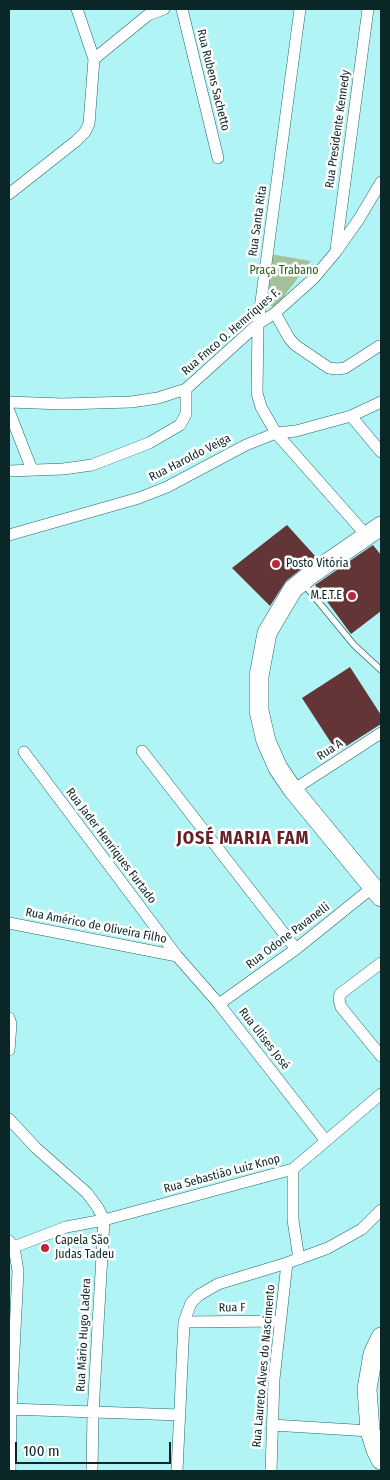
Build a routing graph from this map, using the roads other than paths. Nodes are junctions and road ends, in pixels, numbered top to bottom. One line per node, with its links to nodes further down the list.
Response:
1 (77, 9): 7 (street)
2 (164, 9): 6 (street)
3 (182, 9): 8 (street, Rua Rubens Sachetto)
4 (300, 9): 13 (street, Rua Santa Rita)
5 (368, 9): 11 (street, Rua Presidente Kennedy)
6 (147, 12): 7 (street)
7 (94, 59): 10 (street)
8 (218, 158)
9 (381, 182): 11 (street, Rua Fmco O. Hemriques F.)
10 (9, 194)
11 (335, 253): 12 (street, Rua Fmco O. Hemriques F.)
12 (275, 313): 13 (street, Rua Fmco O. Hemriques F.); 14 (street)
13 (258, 324): 15 (street, Rua Fmco O. Hemriques F.); 20 (street, Rua Santa Rita)
14 (380, 345)
15 (186, 388): 16 (street, Rua Fmco O. Hemriques F.); 22 (street)
16 (9, 402)
17 (381, 402): 19 (street, Rua Haroldo Veiga)
18 (9, 410): 22 (street)
19 (351, 416): 20 (street, Rua Haroldo Veiga); 21 (street)
20 (276, 433): 24 (street, Rua Santa Rita); 25 (street, Rua Haroldo Veiga)
21 (381, 452)
22 (32, 470): 23 (street)
23 (9, 471)
24 (374, 531): 26 (main road)
25 (9, 535)
26 (302, 582): 27 (lane); 31 (main road)
27 (381, 670)
28 (381, 733): 31 (street, Rua A)
29 (142, 751): 34 (street)
30 (24, 752): 35 (street, Rua Jader Henriques Furtado)
31 (293, 790): 32 (main road)
32 (377, 892): 34 (street, Rua Odone Pavanelli)
33 (9, 923): 35 (street, Rua Américo de Oliveira Filho)
34 (296, 949): 37 (street, Rua Odone Pavanelli)
35 (177, 956): 37 (street, Rua Ulises José)
36 (381, 962): 40 (street)
37 (219, 1004): 43 (street, Rua Ulises José)
38 (9, 1019): 39 (street)
39 (9, 1050)
40 (381, 1056)
41 (381, 1094): 43 (street, Rua Sebastião Luiz Knop)
42 (9, 1119): 46 (street)
43 (326, 1141): 44 (street, Rua Sebastião Luiz Knop)
44 (293, 1169): 46 (street, Rua Sebastião Luiz Knop); 48 (street)
45 (381, 1210): 48 (street)
46 (104, 1220): 47 (street, Rua Sebastião Luiz Knop); 54 (street, Rua Mário Hugo Ladera)
47 (12, 1244): 53 (street)
48 (299, 1259): 49 (street)
49 (287, 1263): 50 (street, Rua Laureto Alves do Nascimento); 51 (street)
50 (280, 1321): 51 (street, Rua F); 56 (street, Rua Laureto Alves do Nascimento)
51 (184, 1322): 55 (street)
52 (381, 1337): 57 (main road)
53 (10, 1410): 54 (street); 59 (street)
54 (93, 1413): 55 (street); 60 (street, Rua Mário Hugo Ladera)
55 (180, 1415): 61 (street)
56 (272, 1425): 57 (street); 62 (street, Rua Laureto Alves do Nascimento)
57 (370, 1431): 58 (main road)
58 (381, 1460)
59 (10, 1471)
60 (92, 1471)
61 (177, 1471)
62 (270, 1471)

